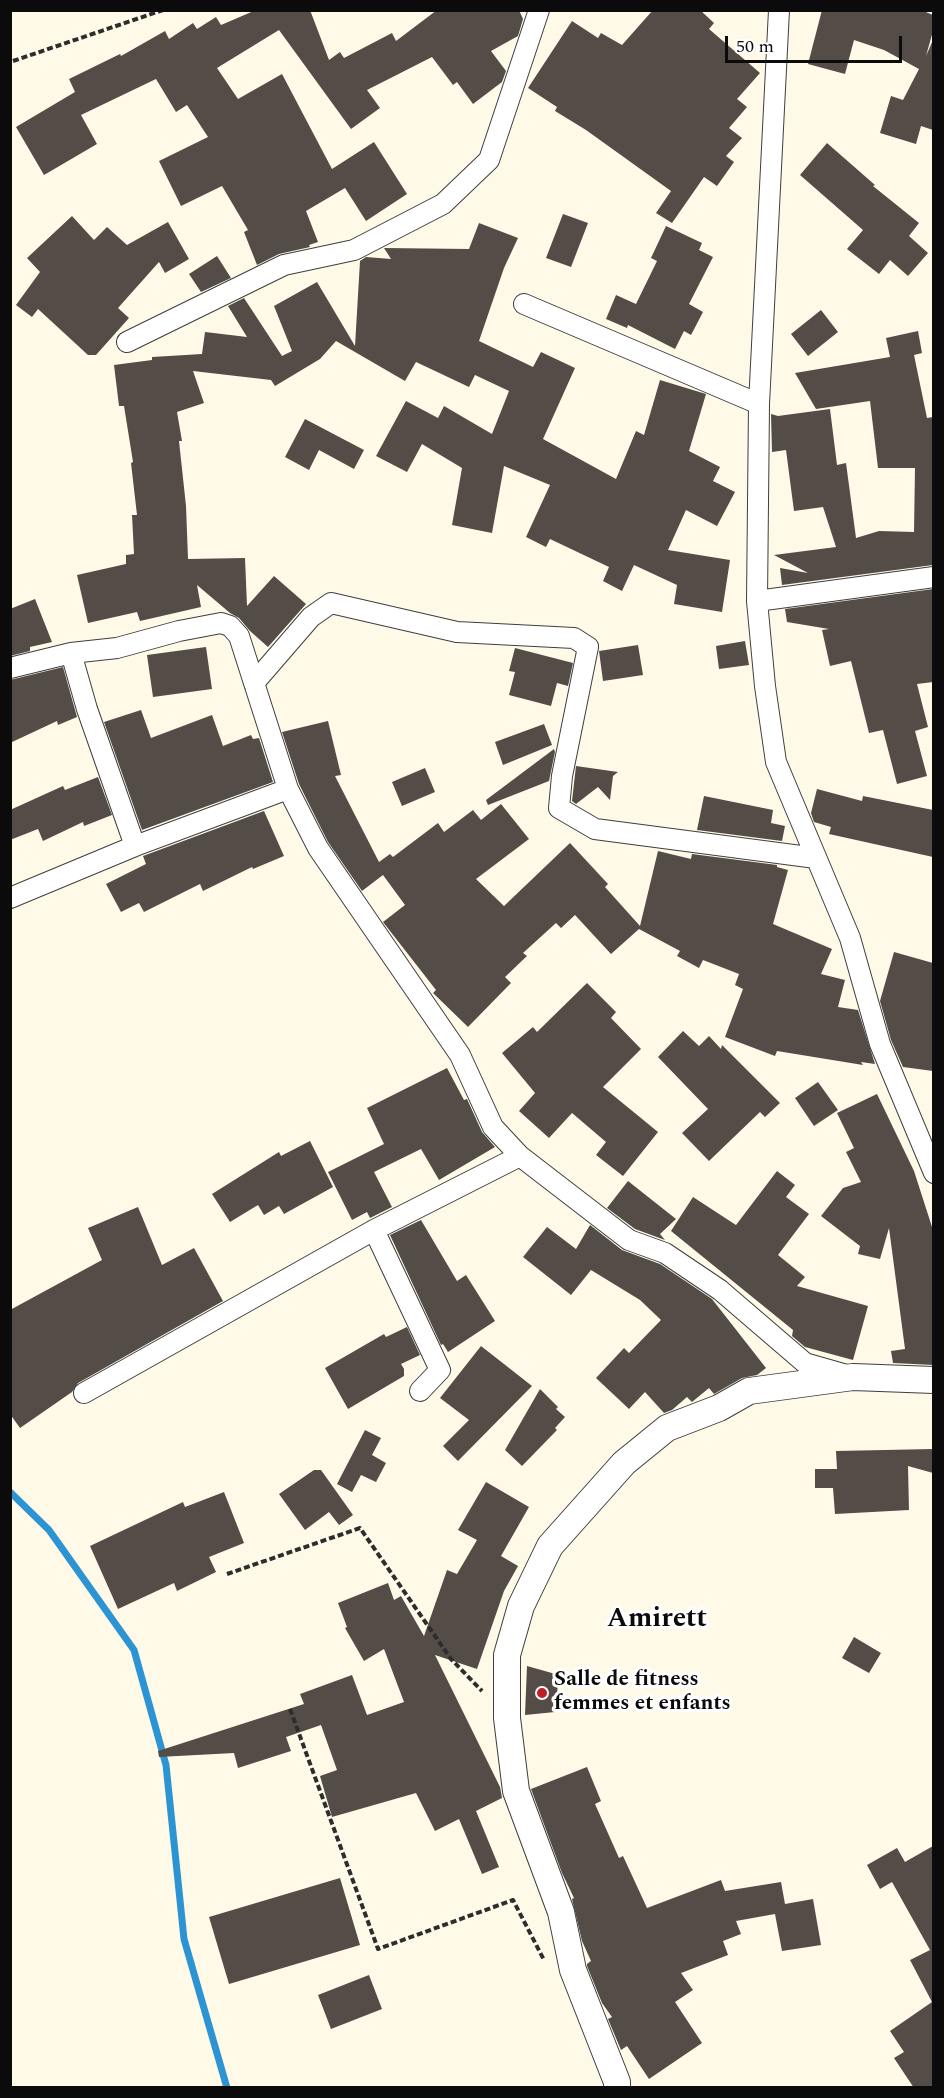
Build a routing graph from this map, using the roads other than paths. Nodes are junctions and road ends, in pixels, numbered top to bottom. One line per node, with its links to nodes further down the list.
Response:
1 (539, 10): 4 (street)
2 (779, 10): 5 (street)
3 (524, 304): 5 (street)
4 (127, 342)
5 (759, 404): 7 (street)
6 (933, 577): 7 (street)
7 (757, 601): 13 (street)
8 (71, 652): 9 (street); 10 (street); 12 (street)
9 (10, 668)
10 (254, 683): 11 (street); 13 (street)
11 (288, 789): 12 (street); 15 (street)
12 (135, 846): 14 (street)
13 (816, 858): 16 (street)
14 (10, 898)
15 (520, 1156): 17 (street); 18 (street)
16 (933, 1173)
17 (374, 1230): 20 (street); 21 (street)
18 (853, 1377): 19 (street); 22 (street)
19 (933, 1380)
20 (420, 1391)
21 (84, 1393)
22 (617, 2088)

